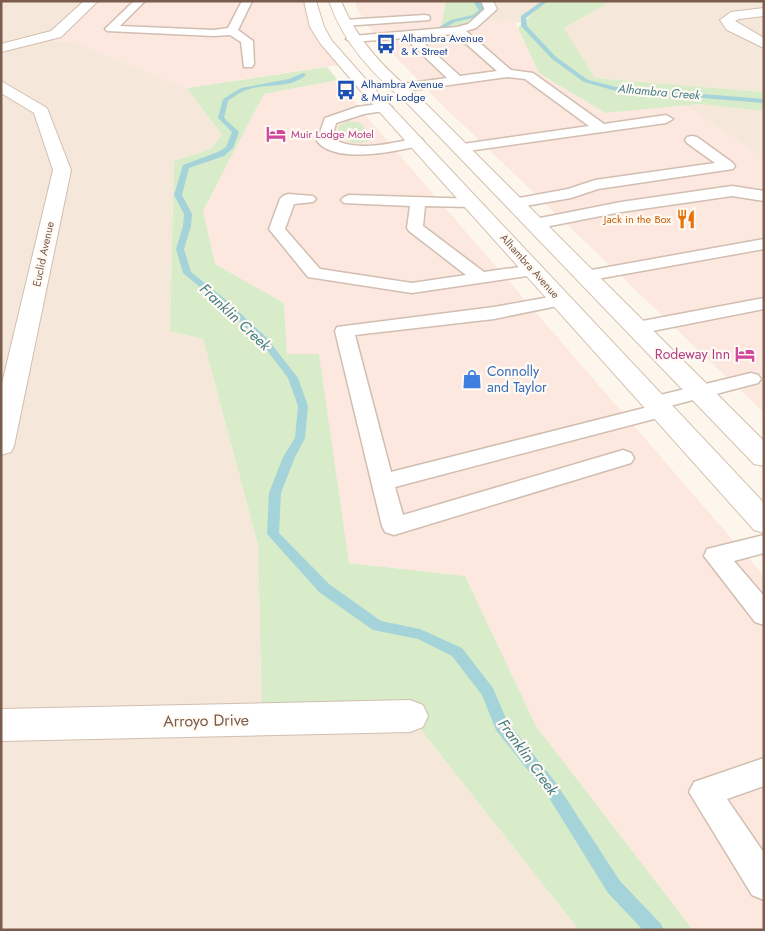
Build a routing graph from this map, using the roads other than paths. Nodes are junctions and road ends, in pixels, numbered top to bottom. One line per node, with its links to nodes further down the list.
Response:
1 (92, 1): 14 (main road)
2 (140, 1): 10 (lane)
3 (247, 1): 10 (lane)
4 (310, 1): 20 (main road, Alhambra Avenue)
5 (335, 1): 11 (main road)
6 (489, 5): 9 (lane)
7 (764, 12): 13 (main road)
8 (425, 18): 11 (lane)
9 (458, 30): 12 (lane); 16 (lane)
10 (232, 31): 15 (lane)
11 (348, 31): 12 (lane); 19 (main road)
12 (408, 35): 17 (lane)
13 (764, 44)
14 (1, 48)
15 (248, 64)
16 (507, 73): 17 (lane); 22 (lane)
17 (457, 80): 19 (lane)
18 (1, 86): 43 (main road, Euclid Avenue)
19 (399, 88): 25 (main road)
20 (385, 107): 24 (main road, Alhambra Avenue); 24 (lane)
21 (666, 119): 22 (lane)
22 (601, 128): 25 (lane)
23 (692, 140): 31 (lane)
24 (417, 142): 30 (main road, Alhambra Avenue)
25 (460, 148): 31 (main road)
26 (764, 196): 32 (lane)
27 (308, 199): 36 (lane)
28 (349, 200): 29 (lane)
29 (418, 202): 30 (lane); 36 (lane)
30 (471, 202): 34 (main road, Alhambra Avenue)
31 (514, 203): 32 (main road)
32 (535, 224): 35 (main road)
33 (764, 244): 35 (lane)
34 (534, 270): 36 (lane); 37 (main road, Alhambra Avenue)
35 (586, 276): 39 (main road)
36 (481, 278)
37 (561, 300): 42 (main road, Alhambra Avenue); 46 (lane)
38 (764, 302): 39 (lane)
39 (637, 328): 41 (main road)
40 (752, 379): 41 (lane)
41 (700, 392): 42 (lane); 44 (main road)
42 (659, 407): 46 (lane); 47 (main road, Alhambra Avenue)
43 (1, 446)
44 (764, 457)
45 (623, 458): 46 (lane)
46 (382, 482)
47 (764, 522)
48 (764, 544): 49 (lane)
49 (764, 615)
50 (410, 716): 51 (main road, Arroyo Drive)
51 (1, 725)
52 (764, 772): 53 (lane)
53 (764, 882)

